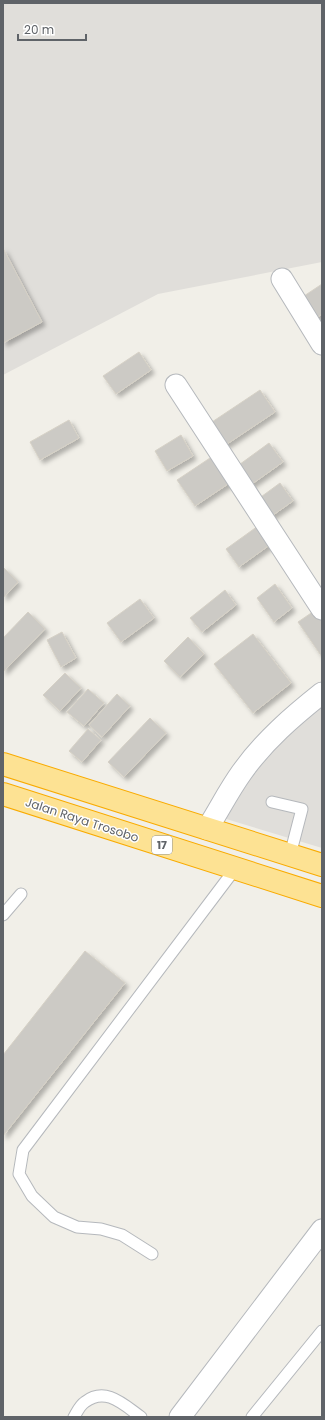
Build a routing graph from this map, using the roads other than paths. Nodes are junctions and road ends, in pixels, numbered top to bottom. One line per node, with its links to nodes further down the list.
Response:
1 (282, 279): 2 (street)
2 (322, 344)
3 (176, 385): 4 (street)
4 (322, 609)
5 (322, 693): 9 (street)
6 (3, 764): 9 (highway, 17)
7 (3, 794): 12 (highway, Jalan Raya Trosobo / 17)
8 (272, 802): 10 (lane)
9 (207, 829): 10 (highway, 17)
10 (290, 855): 11 (highway, 17)
11 (322, 865)
12 (235, 869): 14 (highway, Jalan Raya Trosobo / 17); 17 (lane)
13 (21, 894): 15 (lane)
14 (322, 896)
15 (3, 915)
16 (322, 1230): 21 (street)
17 (152, 1254)
18 (322, 1331): 22 (lane)
19 (74, 1417): 20 (lane)
20 (141, 1417)
21 (180, 1417)
22 (252, 1417)

